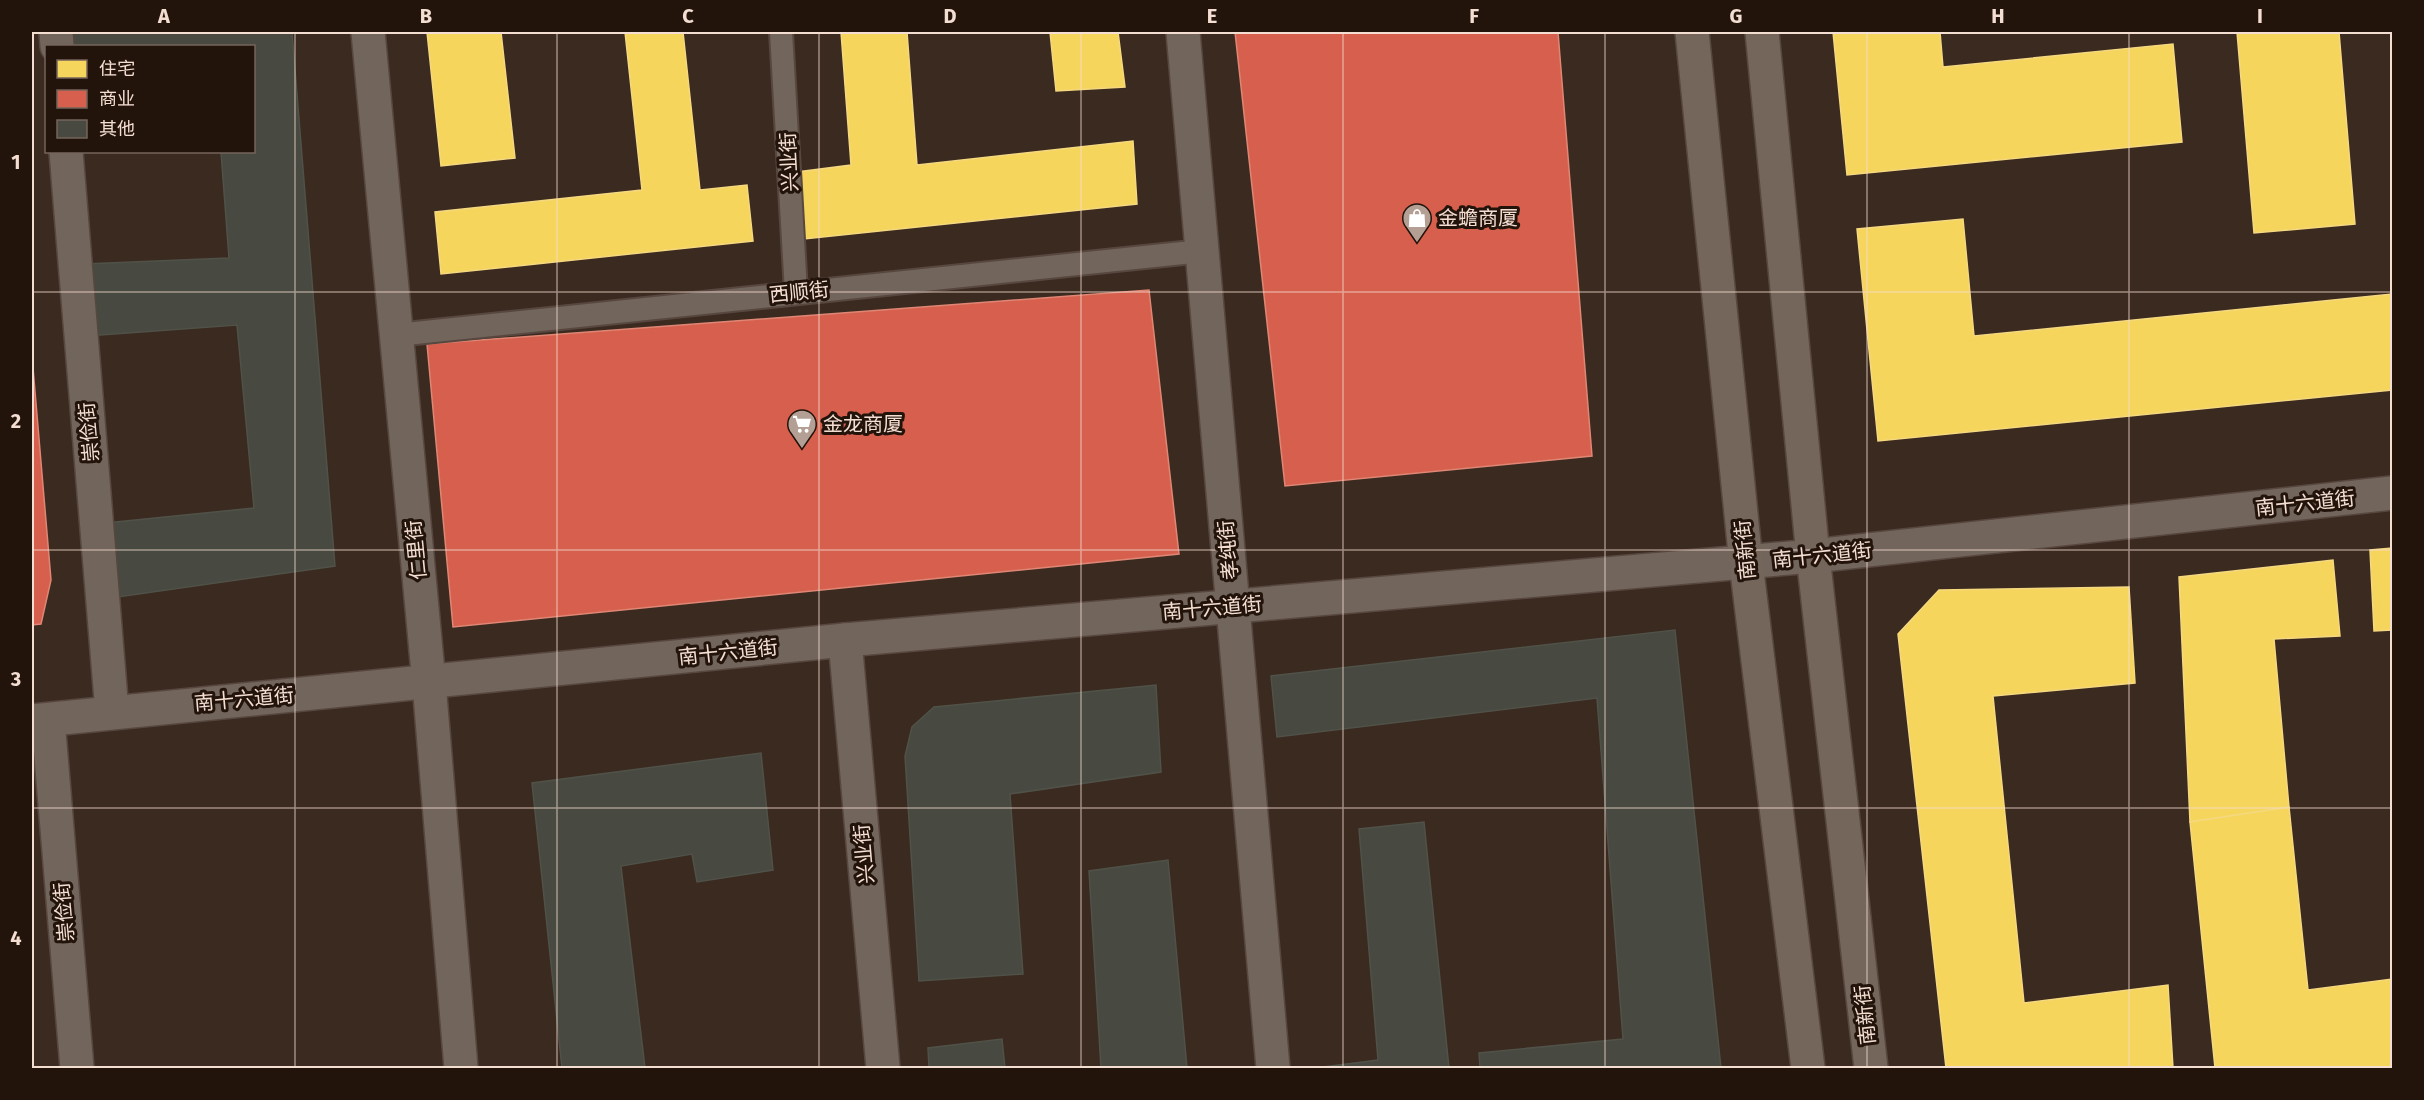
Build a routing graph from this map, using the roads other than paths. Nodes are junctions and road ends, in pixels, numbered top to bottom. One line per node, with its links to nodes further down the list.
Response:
1 (368, 32): 9 (street, 仁里街)
2 (781, 32): 8 (lane, 兴业街)
3 (1184, 32): 7 (street, 孝纯街)
4 (1692, 32): 12 (main road, 南新街)
5 (1762, 32): 11 (main road, 南新街)
6 (66, 153): 16 (street, 崇俭街)
7 (1202, 251): 8 (lane, 西顺街); 13 (street, 孝纯街)
8 (796, 292): 9 (lane, 西顺街)
9 (396, 335): 15 (street, 仁里街)
10 (2392, 493): 11 (street, 南十六道街)
11 (1813, 556): 12 (street, 南十六道街); 23 (main road, 南新街)
12 (1746, 563): 13 (street, 南十六道街); 22 (main road, 南新街)
13 (1233, 606): 14 (street, 南十六道街); 21 (street, 孝纯街)
14 (845, 640): 15 (street, 南十六道街); 20 (street, 兴业街)
15 (429, 682): 16 (street, 南十六道街); 19 (street, 仁里街)
16 (112, 712): 17 (street, 南十六道街)
17 (40, 721): 18 (street, 崇俭街)
18 (77, 1068)
19 (461, 1068)
20 (883, 1068)
21 (1273, 1068)
22 (1808, 1068)
23 (1871, 1068)

